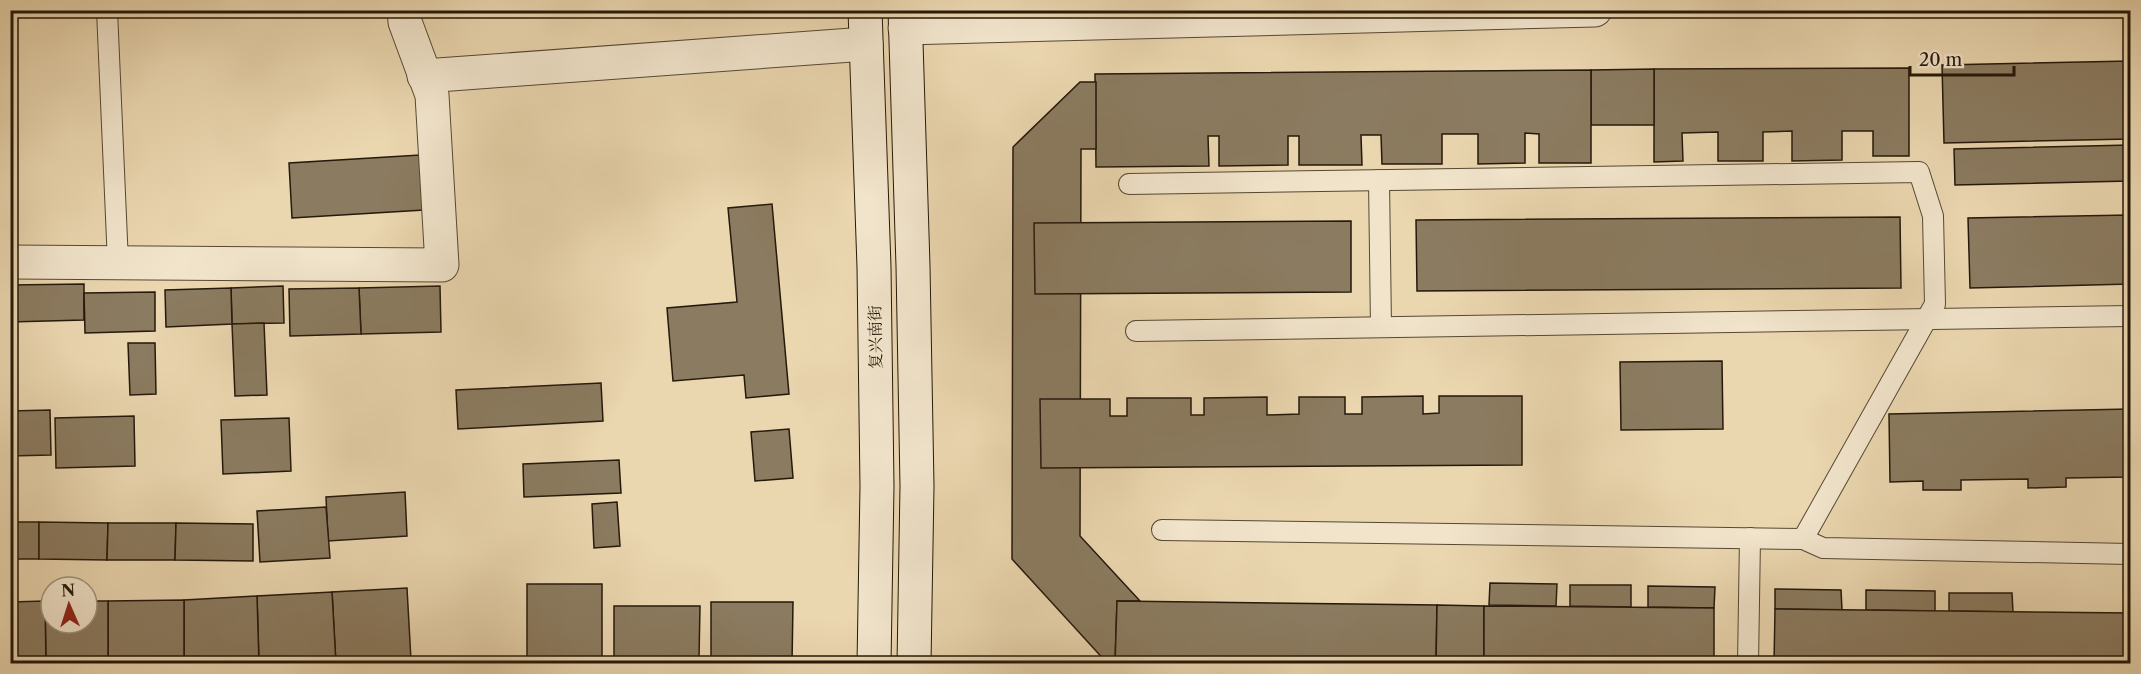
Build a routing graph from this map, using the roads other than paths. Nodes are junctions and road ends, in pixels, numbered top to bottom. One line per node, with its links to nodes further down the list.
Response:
1 (107, 10): 11 (lane)
2 (404, 10): 7 (street)
3 (865, 10): 6 (street, 复兴南街)
4 (1595, 10): 5 (street)
5 (905, 19): 21 (street)
6 (866, 44): 7 (street); 20 (street, 复兴南街)
7 (424, 75): 11 (street)
8 (1379, 180): 9 (lane); 13 (lane); 14 (lane)
9 (1129, 184)
10 (10, 262): 11 (street)
11 (118, 263)
12 (2130, 316): 13 (lane)
13 (1926, 319): 14 (lane); 18 (lane)
14 (1381, 327): 15 (lane)
15 (1136, 331)
16 (1162, 530): 17 (lane)
17 (1750, 538): 18 (lane); 22 (lane)
18 (1803, 539): 19 (lane)
19 (2130, 554)
20 (874, 663)
21 (914, 663)
22 (1748, 663)

